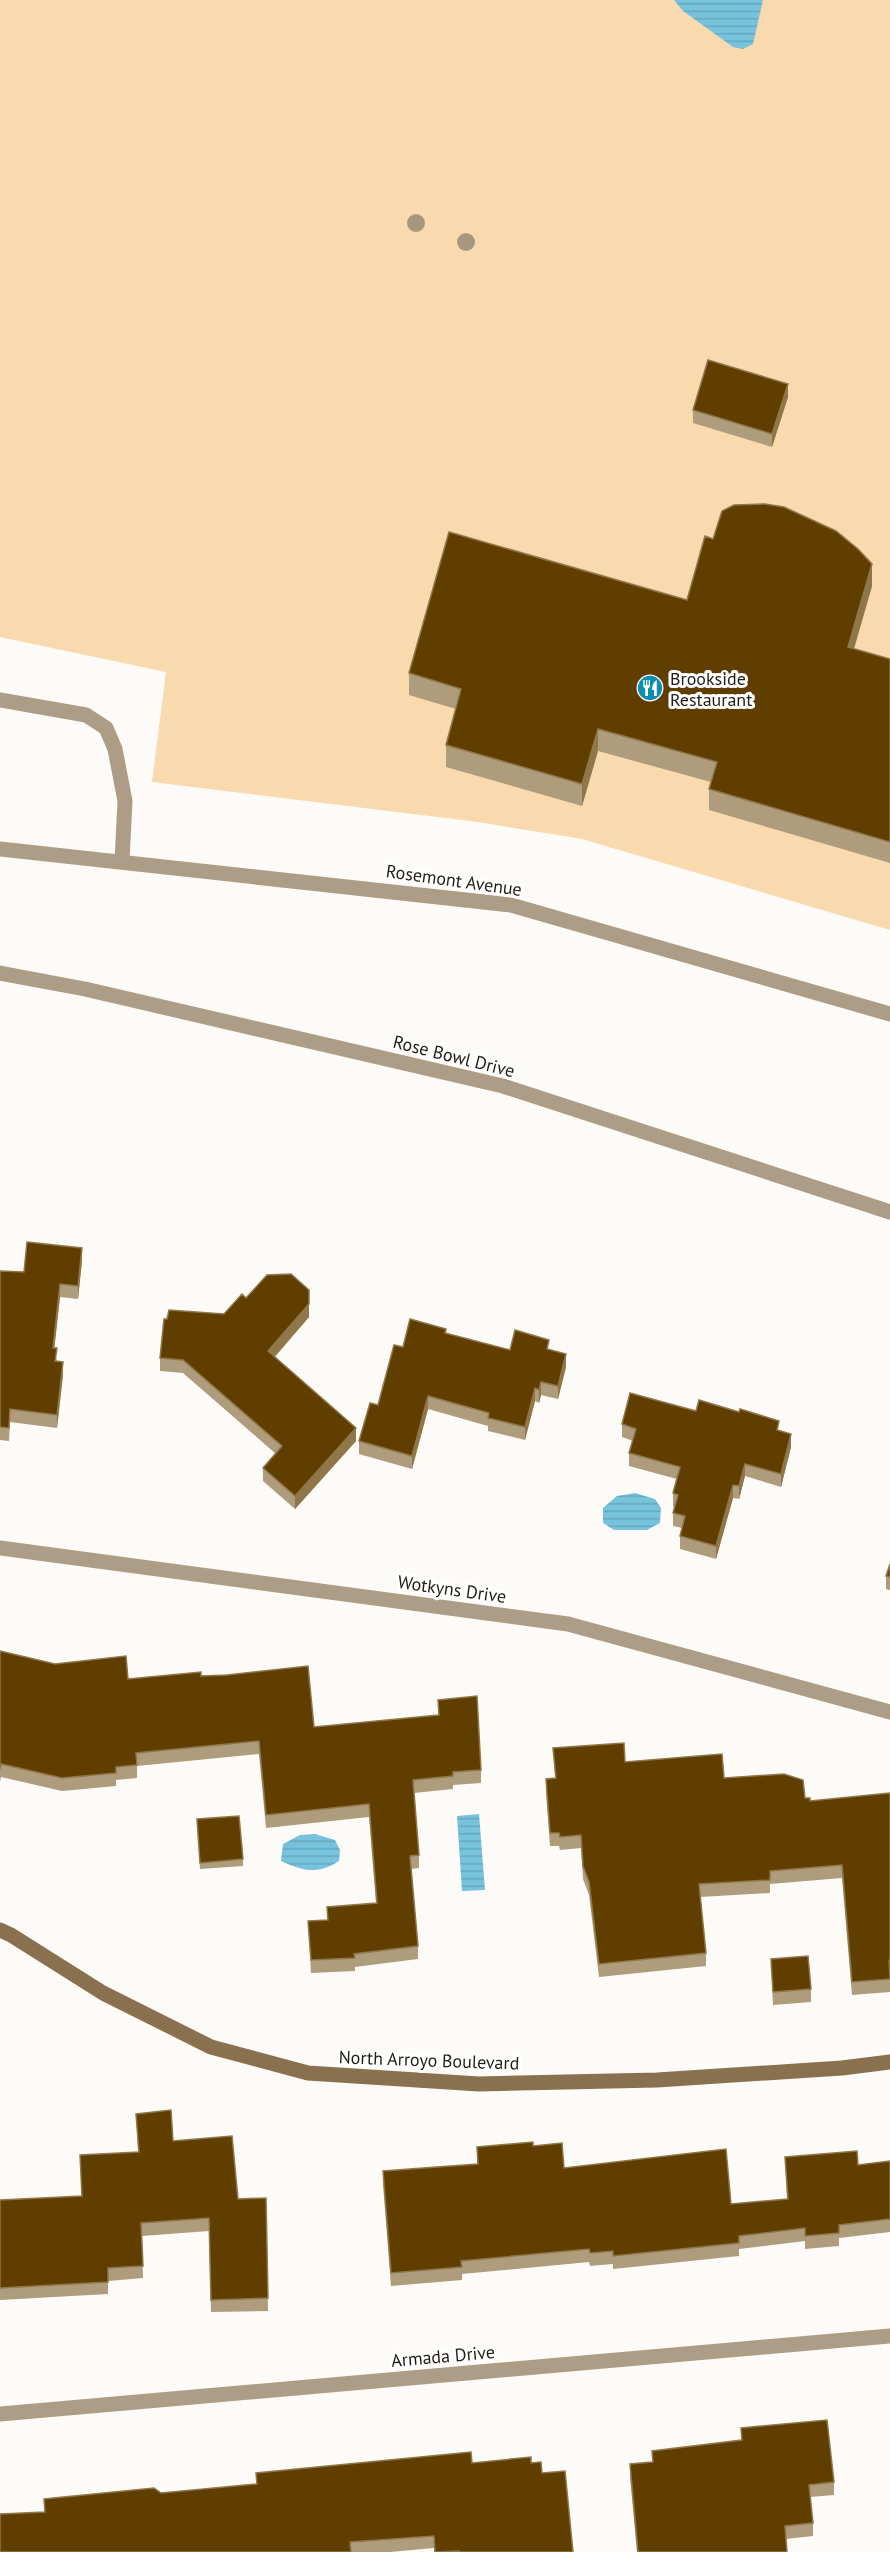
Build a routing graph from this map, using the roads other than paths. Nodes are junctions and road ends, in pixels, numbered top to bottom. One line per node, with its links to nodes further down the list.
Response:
1 (0, 700): 3 (street)
2 (0, 849): 3 (street, Rosemont Avenue)
3 (122, 861): 5 (street, Rosemont Avenue)
4 (0, 973): 6 (street, Rose Bowl Drive)
5 (890, 1014)
6 (890, 1212)
7 (0, 1548): 8 (street, Wotkyns Drive)
8 (890, 1712)
9 (0, 1930): 10 (street, North Arroyo Boulevard)
10 (890, 2062)
11 (890, 2336): 12 (street, Armada Drive)
12 (0, 2414)

